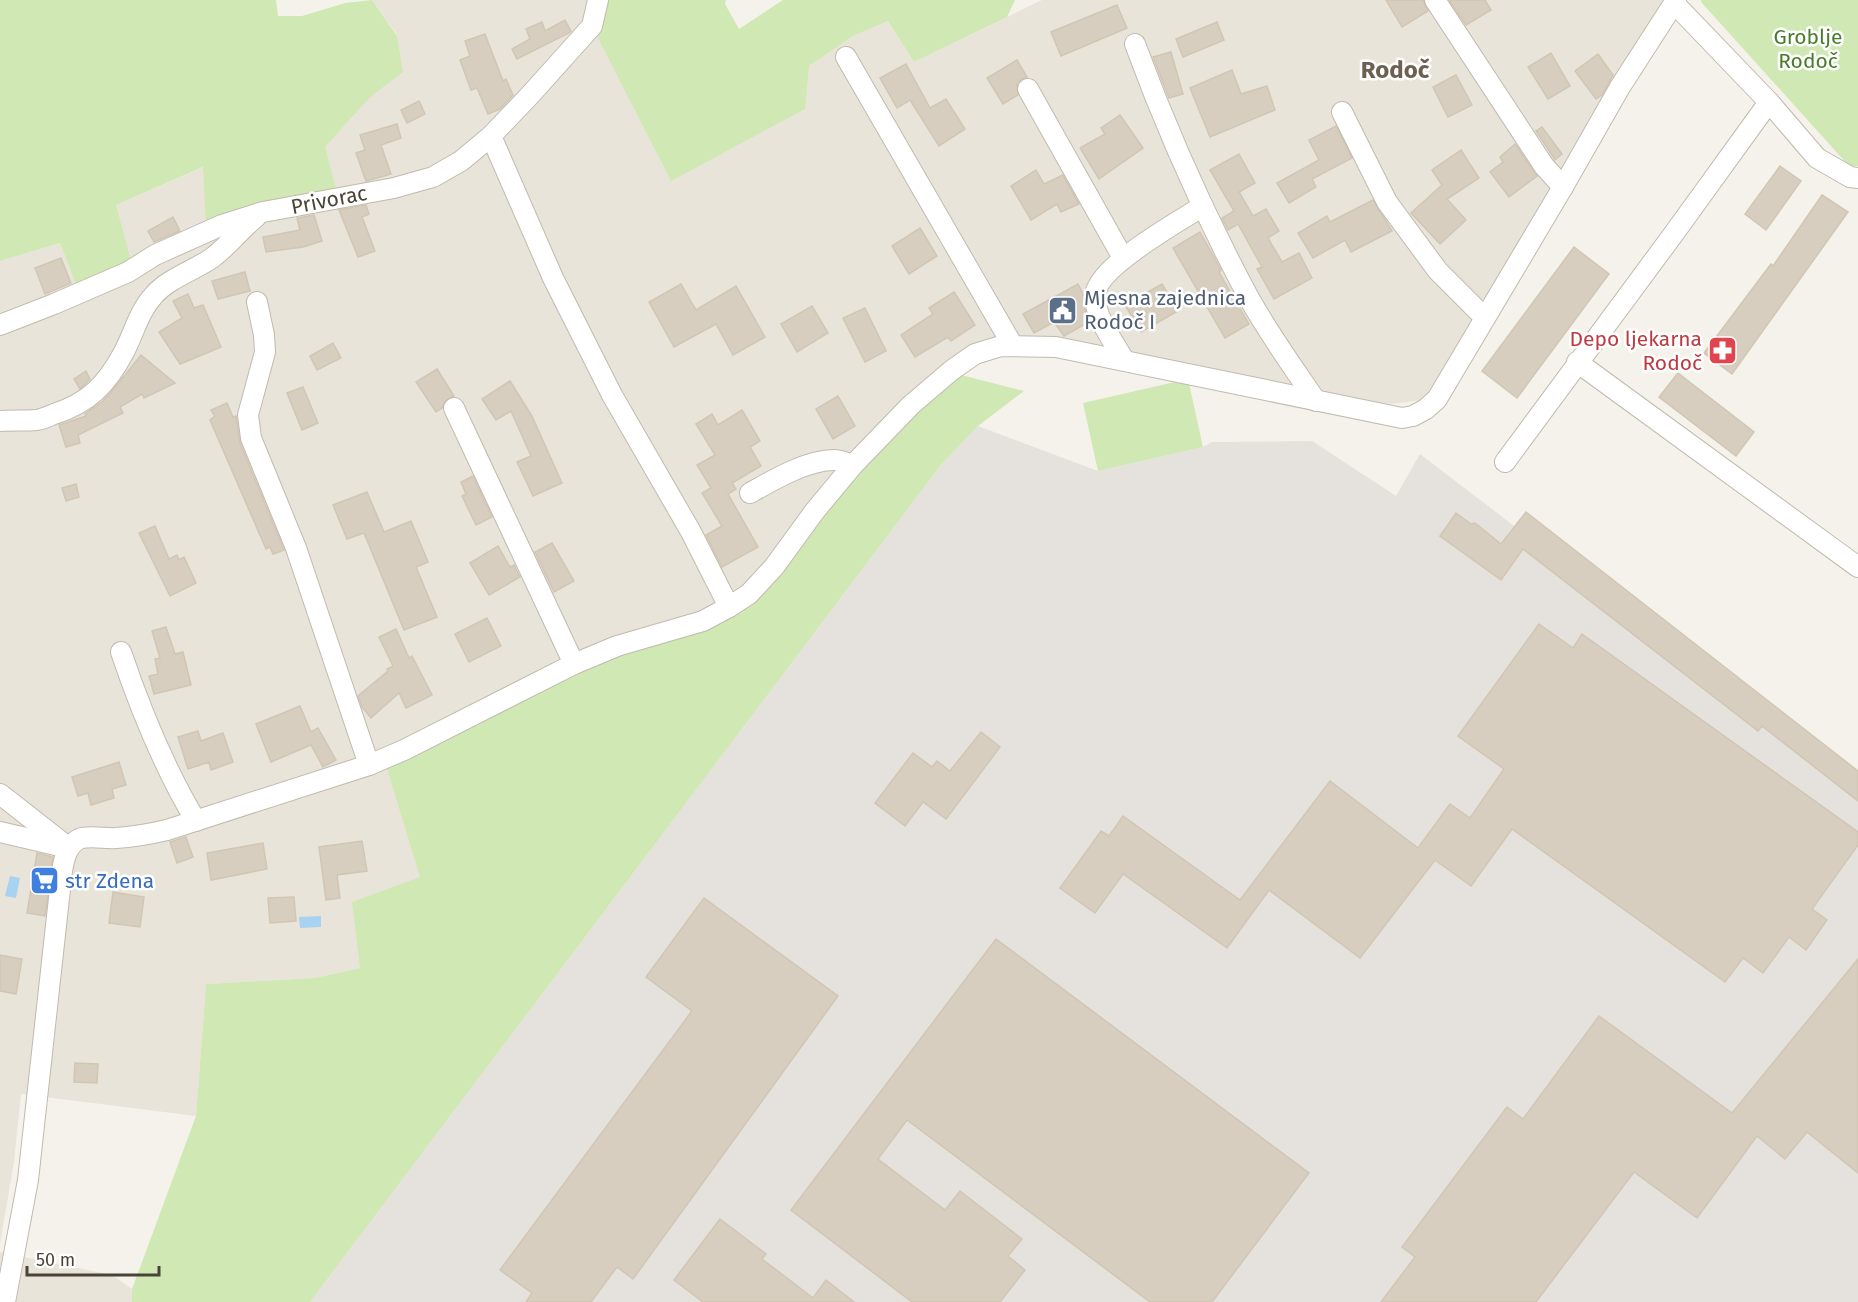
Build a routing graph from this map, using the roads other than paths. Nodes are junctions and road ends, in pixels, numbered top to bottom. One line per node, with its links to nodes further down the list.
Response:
1 (598, 0): 9 (street, Privorac)
2 (1436, 0): 11 (street)
3 (1675, 2): 7 (street); 11 (street)
4 (1135, 44): 12 (street)
5 (846, 57): 18 (street)
6 (1028, 89): 14 (street)
7 (1769, 102): 10 (street); 20 (street)
8 (1342, 112): 16 (street)
9 (491, 136): 13 (street, Privorac); 28 (street)
10 (1858, 178)
11 (1563, 187): 16 (street)
12 (1203, 206): 14 (street); 21 (street)
13 (262, 212): 17 (street, Privorac); 23 (street)
14 (1123, 258): 19 (street)
15 (257, 302): 31 (street)
16 (1484, 317): 21 (street)
17 (0, 325)
18 (1013, 346): 19 (street); 25 (street)
19 (1124, 360): 21 (street)
20 (1578, 363): 24 (street); 27 (street)
21 (1316, 401)
22 (453, 408): 30 (street)
23 (0, 421)
24 (1505, 462)
25 (853, 465): 26 (street); 28 (street)
26 (750, 493)
27 (1858, 567)
28 (729, 607): 30 (street)
29 (121, 652): 33 (street)
30 (574, 664): 31 (street)
31 (369, 765): 33 (street)
32 (0, 794): 35 (street)
33 (196, 822): 35 (street)
34 (0, 832): 35 (street)
35 (69, 848): 36 (street)
36 (5, 1302)

